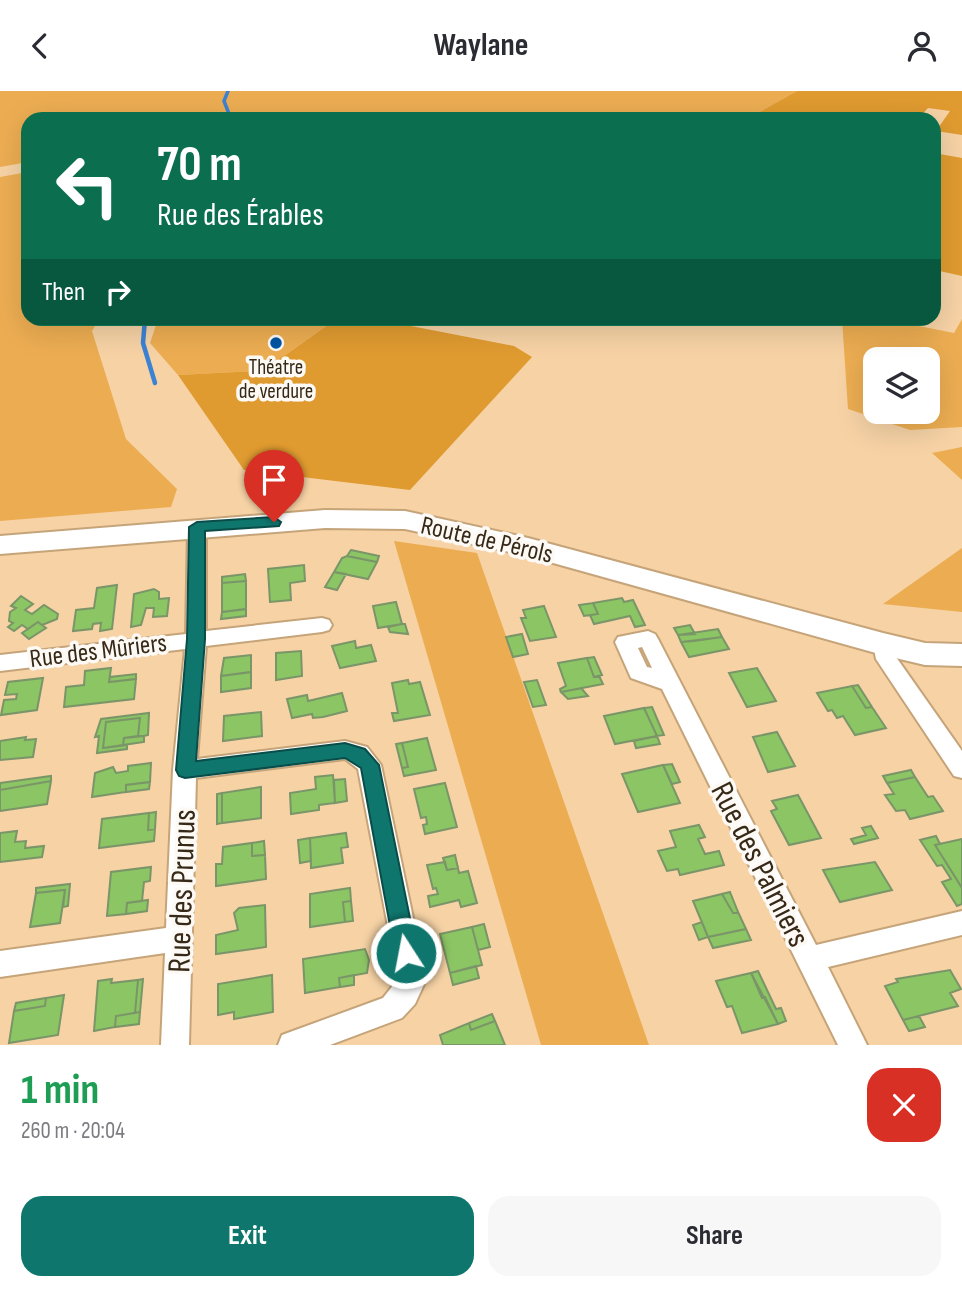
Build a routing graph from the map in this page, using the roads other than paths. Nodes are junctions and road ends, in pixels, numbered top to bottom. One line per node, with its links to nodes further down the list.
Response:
1 (197, 527): 2 (street, Route de Pérols); 4 (street, Rue des Prunus); 5 (street, Route de Pérols)
2 (0, 545)
3 (322, 625): 4 (street, Rue des Mûriers)
4 (196, 639): 7 (street, Rue des Mûriers); 10 (street, Rue des Prunus)
5 (883, 644): 6 (street, Route de Pérols); 9 (street)
6 (962, 656)
7 (0, 663)
8 (670, 683): 13 (street, Rue des Palmiers)
9 (962, 769)
10 (185, 770): 12 (street, Rue des Prunus); 16 (street)
11 (962, 923): 13 (street)
12 (178, 939): 14 (street); 15 (street, Rue des Prunus)
13 (809, 959): 17 (street, Rue des Palmiers)
14 (0, 964)
15 (175, 1045)
16 (292, 1045)
17 (853, 1045)

